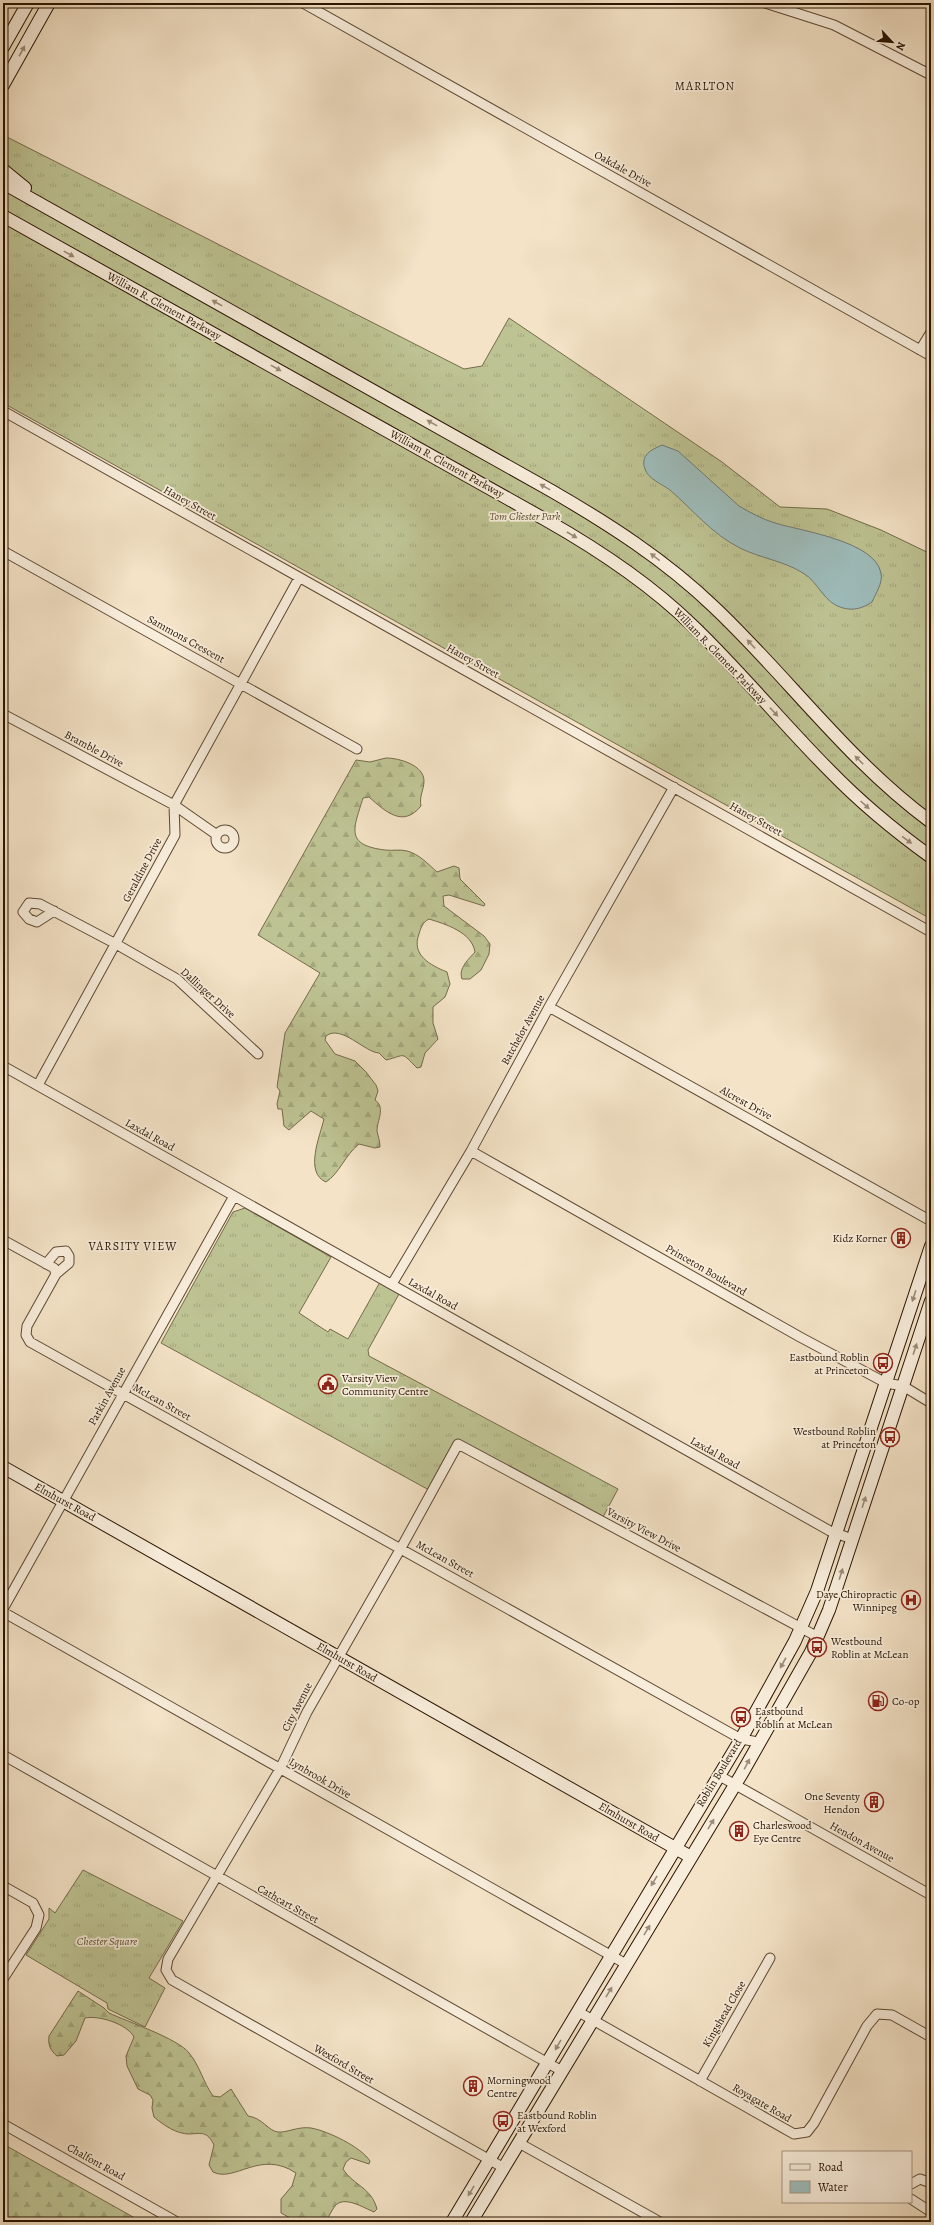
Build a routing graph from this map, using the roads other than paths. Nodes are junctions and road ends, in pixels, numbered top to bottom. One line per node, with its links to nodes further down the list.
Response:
1 (28, 3): 5 (main road)
2 (49, 3): 7 (main road, one-way to 2)
3 (303, 3): 15 (street, Oakdale Drive)
4 (765, 3): 6 (street)
5 (3, 47)
6 (931, 75)
7 (3, 85)
8 (3, 170): 10 (main road)
9 (3, 183): 10 (main road)
10 (51, 209): 25 (main road, one-way to 10)
11 (3, 216): 13 (main road, William R. Clement Parkway)
12 (3, 224): 13 (main road)
13 (35, 235): 27 (main road, William R. Clement Parkway, one-way to 27)
14 (931, 332): 15 (street)
15 (920, 350): 16 (street, Oakdale Drive)
16 (931, 356)
17 (3, 411): 19 (street, Haney Street)
18 (3, 551): 20 (street, Sammons Crescent)
19 (299, 578): 20 (street); 23 (street, Haney Street)
20 (241, 683): 22 (street, Sammons Crescent); 24 (street)
21 (3, 714): 24 (street, Bramble Drive)
22 (357, 749)
23 (674, 787): 29 (street, Haney Street); 31 (street, Batchelor Avenue)
24 (174, 805): 26 (street, Bramble Drive); 30 (street, Geraldine Drive)
25 (931, 822)
26 (217, 835)
27 (931, 857)
28 (54, 911): 30 (street, Dallinger Drive)
29 (931, 932)
30 (116, 944): 32 (street, Dallinger Drive); 34 (street, Geraldine Drive)
31 (549, 1007): 35 (street, Batchelor Avenue); 37 (street, Alcrest Drive)
32 (258, 1054)
33 (3, 1066): 34 (street, Laxdal Road)
34 (38, 1086): 36 (street, Laxdal Road)
35 (471, 1151): 42 (street, Batchelor Avenue); 44 (street, Princeton Boulevard)
36 (234, 1196): 42 (street, Laxdal Road); 46 (street, Parkin Avenue)
37 (931, 1221)
38 (3, 1240): 40 (street)
39 (931, 1246): 44 (main road, Roblin Boulevard, one-way to 44)
40 (46, 1264): 41 (street); 41 (street, McLean Street)
41 (56, 1274): 46 (street, McLean Street)
42 (392, 1284): 51 (street, Laxdal Road)
43 (931, 1301): 45 (main road, Roblin Boulevard, one-way to 43)
44 (886, 1383): 45 (street, Princeton Boulevard); 51 (main road, Roblin Boulevard)
45 (903, 1386): 47 (street, Princeton Boulevard); 52 (main road, Roblin Boulevard, one-way to 45)
46 (122, 1394): 50 (street, Parkin Avenue); 53 (street, McLean Street)
47 (931, 1403)
48 (458, 1444): 53 (street, City Avenue); 56 (street, Varsity View Drive)
49 (3, 1467): 50 (main road, Elmhurst Road)
50 (62, 1500): 54 (street, Parkin Avenue); 58 (main road, Elmhurst Road)
51 (836, 1534): 52 (street, Laxdal Road); 56 (main road, Roblin Boulevard)
52 (852, 1539): 57 (main road, Roblin Boulevard, one-way to 52)
53 (401, 1548): 58 (street, City Avenue); 59 (street, McLean Street)
54 (3, 1609)
55 (3, 1612): 62 (street, Lynbrook Drive)
56 (801, 1628): 57 (street, Varsity View Drive); 59 (main road, Roblin Boulevard, one-way to 59)
57 (818, 1637): 60 (main road, Roblin Boulevard)
58 (338, 1657): 62 (street, City Avenue); 65 (main road, Elmhurst Road)
59 (741, 1739): 60 (street, McLean Street); 63 (main road, Roblin Boulevard)
60 (758, 1742): 64 (main road, Roblin Boulevard, one-way to 60)
61 (3, 1755): 67 (street, Cathcart Street)
62 (280, 1769): 67 (street, City Avenue); 70 (street, Lynbrook Drive)
63 (718, 1775): 64 (street, Hendon Avenue); 65 (main road, Roblin Boulevard)
64 (735, 1785): 66 (main road, Roblin Boulevard, one-way to 64); 69 (street, Hendon Avenue)
65 (674, 1848): 66 (main road, Elmhurst Road); 70 (main road, Roblin Boulevard, one-way to 70)
66 (691, 1858): 72 (main road, Roblin Boulevard, one-way to 66)
67 (215, 1876): 74 (street, City Avenue); 78 (street, Cathcart Street)
68 (3, 1886): 73 (street)
69 (931, 1895)
70 (610, 1955): 72 (street, Lynbrook Drive); 75 (main road, Roblin Boulevard)
71 (770, 1958): 80 (street, Kingshead Close)
72 (626, 1964): 76 (main road, Roblin Boulevard, one-way to 72)
73 (3, 1979)
74 (172, 1980): 83 (street, Wexford Street)
75 (577, 2011): 76 (street, Royagate Road); 78 (main road, Roblin Boulevard, one-way to 78)
76 (593, 2020): 79 (main road, Roblin Boulevard); 80 (street, Royagate Road)
77 (931, 2037): 80 (street, Royagate Road)
78 (548, 2063): 79 (street, Cathcart Street); 83 (main road, Roblin Boulevard)
79 (562, 2071): 82 (main road, Roblin Boulevard)
80 (700, 2081)
81 (3, 2124): 89 (street, Chalfont Road)
82 (519, 2143): 84 (main road, Roblin Boulevard); 92 (street)
83 (490, 2160): 84 (street, Wexford Street); 90 (main road, Roblin Boulevard, one-way to 90)
84 (504, 2168): 91 (main road, Roblin Boulevard)
85 (912, 2183): 86 (street)
86 (931, 2183)
87 (912, 2200): 88 (street)
88 (931, 2212)
89 (177, 2222)
90 (452, 2222)
91 (471, 2222)
92 (660, 2222)

